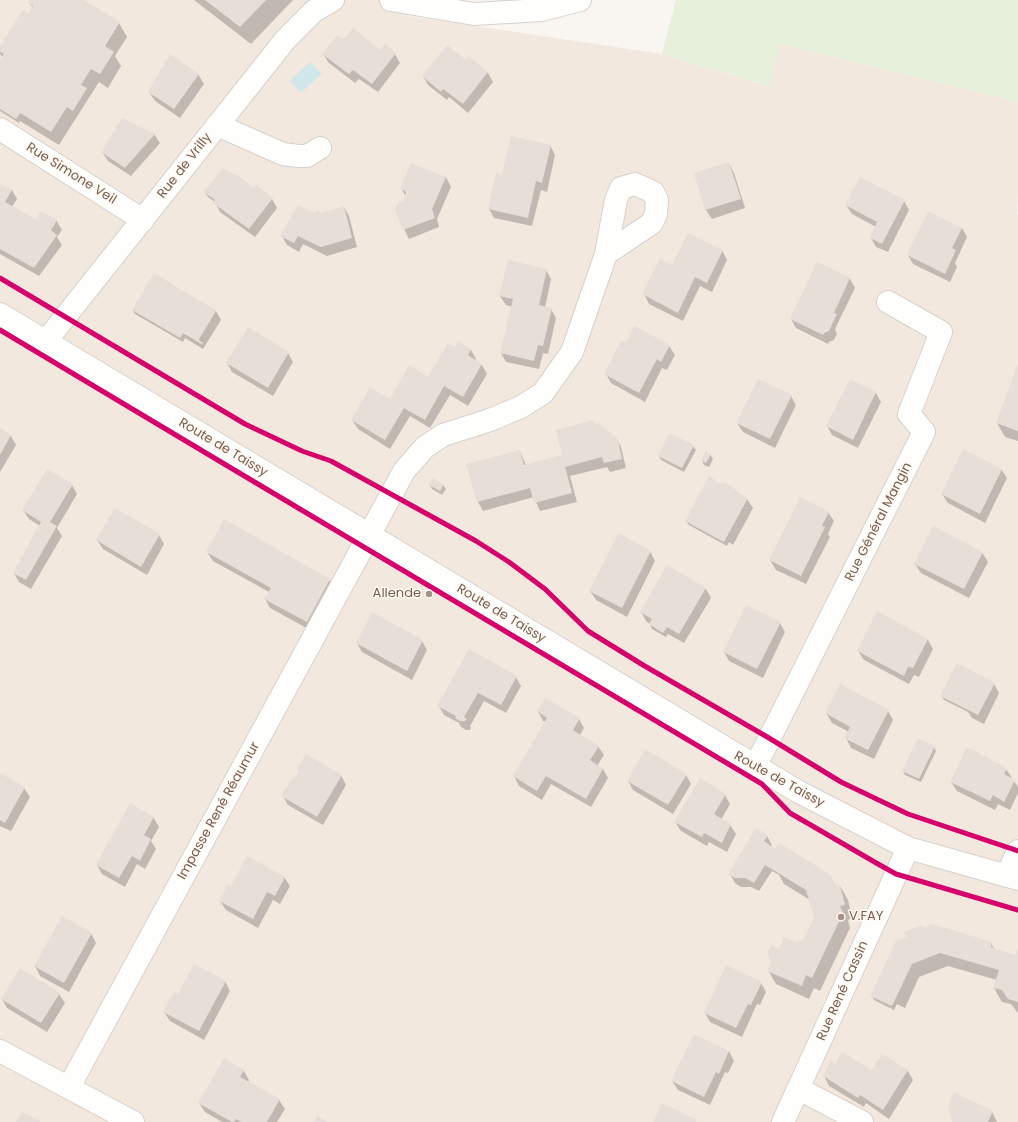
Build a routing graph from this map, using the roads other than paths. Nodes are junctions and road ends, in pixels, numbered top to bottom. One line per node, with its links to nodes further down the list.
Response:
1 (333, 0): 4 (street, Rue de Vrilly)
2 (391, 0): 3 (street)
3 (580, 0)
4 (218, 125): 6 (street); 7 (street, Rue de Vrilly)
5 (0, 129): 7 (street, Rue Simone Veil)
6 (320, 148)
7 (143, 220): 11 (street, Rue de Vrilly)
8 (606, 254): 12 (street, Impasse René Réaumur)
9 (888, 302): 13 (street, Rue Général Mangin)
10 (0, 314): 11 (street, Route de Taissy)
11 (46, 341): 12 (street, Route de Taissy)
12 (369, 535): 13 (street, Route de Taissy); 18 (street, Impasse René Réaumur)
13 (755, 767): 14 (street, Route de Taissy)
14 (908, 848): 16 (street, Route de Taissy); 19 (street, Rue René Cassin)
15 (1018, 851): 16 (street)
16 (1013, 878)
17 (0, 1051): 18 (street)
18 (69, 1087): 20 (street)
19 (798, 1089): 21 (street, Rue René Cassin); 22 (street)
20 (133, 1122)
21 (783, 1122)
22 (862, 1122)

